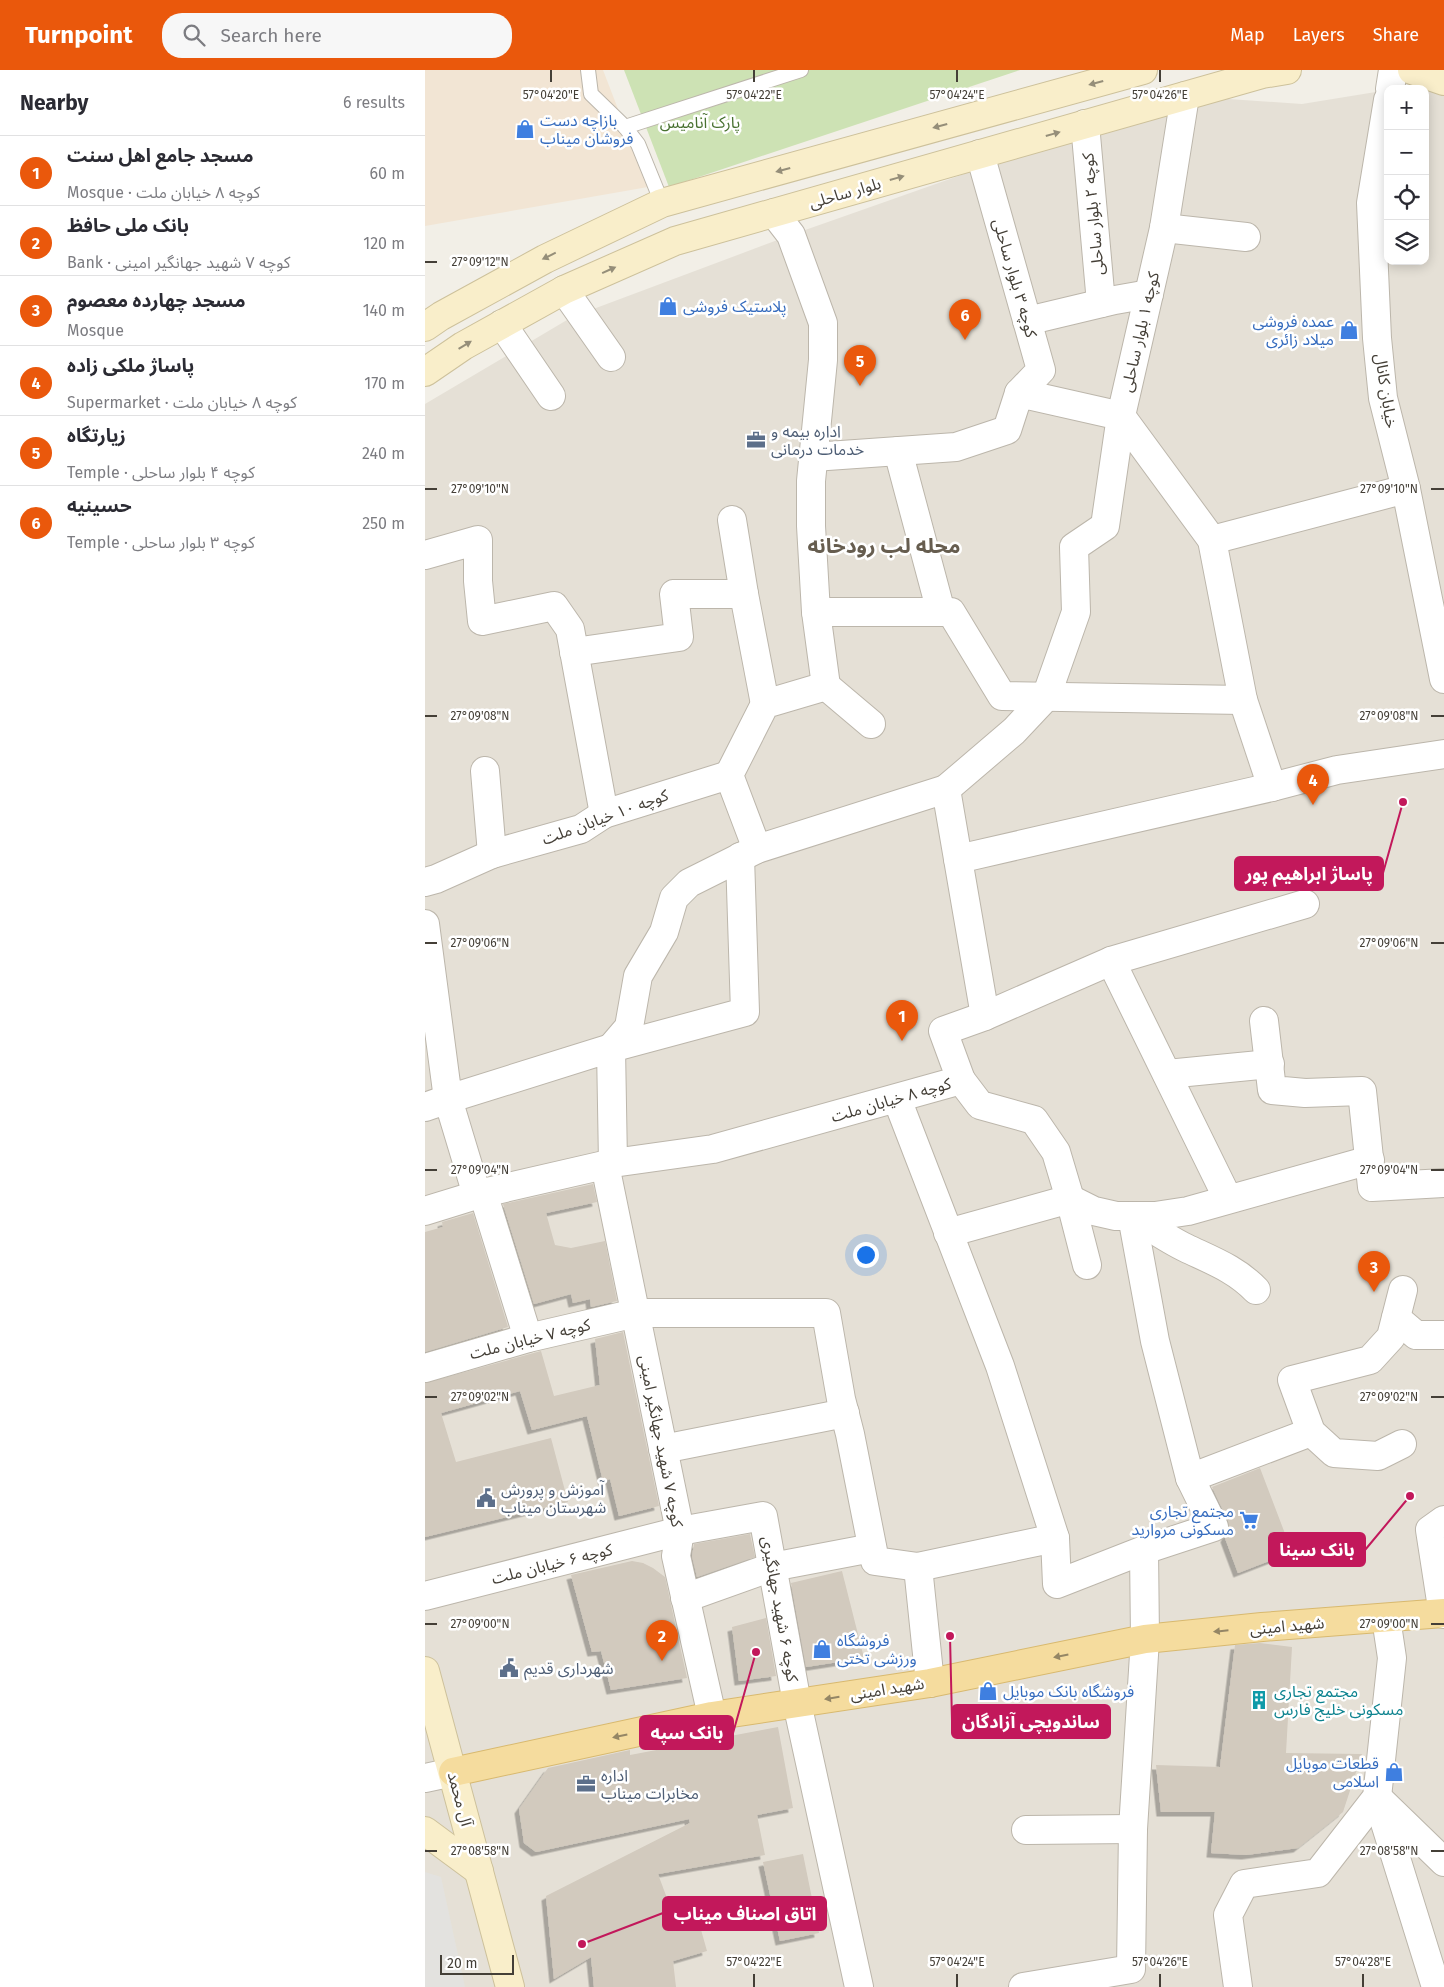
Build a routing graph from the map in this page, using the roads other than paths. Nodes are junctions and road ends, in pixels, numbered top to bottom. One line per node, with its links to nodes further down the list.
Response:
1 (588, 70): 12 (lane)
2 (801, 70): 12 (lane)
3 (1143, 70): 14 (main road, one-way to 14)
4 (1287, 70): 9 (main road, بلوار ساحلی)
5 (1393, 70): 8 (street)
6 (1412, 70): 7 (main road)
7 (1444, 81)
8 (1390, 85)
9 (1185, 96): 10 (main road, بلوار ساحلی); 16 (street, کوچه ۱ بلوار ساحلی)
10 (1085, 124): 13 (main road, بلوار ساحلی, one-way to 10); 20 (street, کوچه ۲ بلوار ساحلی)
11 (1384, 124): 31 (street, خیابان کانال)
12 (625, 127): 14 (lane)
13 (980, 154): 15 (main road, بلوار ساحلی, one-way to 13); 21 (street, کوچه ۳ بلوار ساحلی)
14 (662, 203): 23 (main road, one-way to 23)
15 (774, 213): 18 (main road, بلوار ساحلی, one-way to 15); 30 (street)
16 (1164, 228): 17 (street); 19 (street, کوچه ۱ بلوار ساحلی)
17 (1246, 237)
18 (564, 290): 22 (main road, بلوار ساحلی); 24 (street)
19 (1149, 294): 20 (street); 28 (street, کوچه ۱ بلوار ساحلی)
20 (1101, 303): 21 (street)
21 (1027, 321): 26 (street, کوچه ۳ بلوار ساحلی)
22 (502, 324): 25 (main road, بلوار ساحلی, one-way to 22); 27 (street)
23 (425, 327)
24 (611, 357)
25 (425, 372)
26 (1019, 393): 28 (street); 29 (street)
27 (551, 396)
28 (1121, 416): 33 (street); 41 (street, کوچه ۱ بلوار ساحلی)
29 (898, 451): 30 (street); 37 (street)
30 (813, 457): 36 (street)
31 (1407, 489): 33 (street); 39 (street, خیابان کانال)
32 (732, 520): 35 (street)
33 (1212, 540): 42 (street)
34 (425, 555): 38 (street)
35 (745, 594): 38 (street); 43 (street)
36 (816, 612): 37 (street); 40 (street)
37 (941, 612): 41 (street)
38 (575, 652): 50 (street)
39 (1444, 679)
40 (826, 686): 43 (street); 44 (street)
41 (1046, 697): 42 (street); 49 (street)
42 (1243, 700): 48 (street)
43 (765, 704): 47 (street)
44 (871, 724)
45 (1444, 754): 48 (street)
46 (485, 771): 52 (street)
47 (729, 775): 50 (street, کوچه ۱۰ خیابان ملت); 51 (street)
48 (1272, 787): 53 (street)
49 (946, 788): 51 (street); 53 (street)
50 (604, 814): 52 (street, کوچه ۱۰ خیابان ملت)
51 (748, 853): 60 (street); 60 (street)
52 (491, 854): 54 (street, کوچه ۱۰ خیابان ملت)
53 (958, 859): 58 (street)
54 (425, 882)
55 (1305, 904): 57 (street, کوچه ۸ خیابان ملت)
56 (425, 924): 65 (street)
57 (1111, 961): 58 (street, کوچه ۸ خیابان ملت); 62 (street)
58 (985, 1016): 63 (street, کوچه ۸ خیابان ملت)
59 (1264, 1021): 61 (street)
60 (611, 1048): 65 (street); 67 (street, کوچه ۷ شهید جهانگیر امینی)
61 (1270, 1064): 62 (street); 66 (street)
62 (1167, 1074): 71 (street)
63 (961, 1080): 64 (street, کوچه ۸ خیابان ملت); 70 (street)
64 (897, 1099): 67 (street, کوچه ۸ خیابان ملت); 74 (street)
65 (437, 1103): 69 (street)
66 (1370, 1160): 68 (street); 71 (street)
67 (609, 1164): 69 (street, کوچه ۸ خیابان ملت); 78 (street, کوچه ۷ شهید جهانگیر امینی)
68 (1444, 1183)
69 (480, 1194): 72 (street, کوچه ۸ خیابان ملت); 81 (street)
70 (1070, 1199): 73 (street); 74 (street); 75 (street)
71 (1229, 1199): 73 (street)
72 (425, 1211)
73 (1132, 1216): 76 (street); 87 (street)
74 (949, 1233): 91 (street)
75 (1087, 1265)
76 (1256, 1290)
77 (1403, 1290): 79 (street)
78 (635, 1313): 81 (street, کوچه ۷ خیابان ملت); 83 (street, کوچه ۷ خیابان ملت); 86 (street, کوچه ۷ شهید جهانگیر امینی)
79 (1396, 1318): 80 (street); 84 (street)
80 (1444, 1335)
81 (528, 1338): 82 (street, کوچه ۷ خیابان ملت)
82 (425, 1368)
83 (845, 1413): 86 (street); 92 (street)
84 (1311, 1432): 85 (street); 87 (street)
85 (1402, 1444)
86 (663, 1449): 90 (street, کوچه ۷ شهید جهانگیر امینی)
87 (1190, 1478): 93 (street)
88 (763, 1516): 90 (street, کوچه ۶ خیابان ملت); 94 (street, کوچه ۶ شهید جهانگیری)
89 (1437, 1525): 98 (street)
90 (680, 1531): 96 (street, کوچه ۶ خیابان ملت); 97 (street, کوچه ۷ شهید جهانگیر امینی)
91 (1055, 1538): 93 (street); 95 (street)
92 (872, 1548): 94 (street); 95 (street)
93 (1144, 1550): 100 (street)
94 (771, 1567): 97 (street); 103 (street, کوچه ۶ شهید جهانگیری)
95 (919, 1567): 102 (street)
96 (425, 1596)
97 (685, 1598): 105 (street, کوچه ۷ شهید جهانگیر امینی)
98 (1443, 1614): 99 (main road, شهید امینی)
99 (1386, 1618): 100 (main road, شهید امینی, one-way to 100); 108 (street)
100 (1145, 1639): 102 (main road, شهید امینی, one-way to 102); 109 (street)
101 (425, 1671): 104 (main road, آل محمد)
102 (930, 1683): 103 (main road, شهید امینی, one-way to 103)
103 (797, 1703): 105 (main road, شهید امینی); 115 (street, کوچه ۶ شهید جهانگیری)
104 (433, 1716): 106 (main road, آل محمد)
105 (712, 1716): 106 (main road, شهید امینی, one-way to 106)
106 (453, 1772): 107 (street); 113 (main road, آل محمد)
107 (425, 1778)
108 (1377, 1798): 112 (street); 117 (street); 118 (street)
109 (1133, 1829): 110 (street); 116 (street)
110 (1026, 1830)
111 (425, 1831): 113 (main road)
112 (1444, 1862)
113 (479, 1871): 114 (main road, آل محمد)
114 (511, 1987)
115 (859, 1987)
116 (1023, 1987)
117 (1238, 1987)
118 (1436, 1987)

